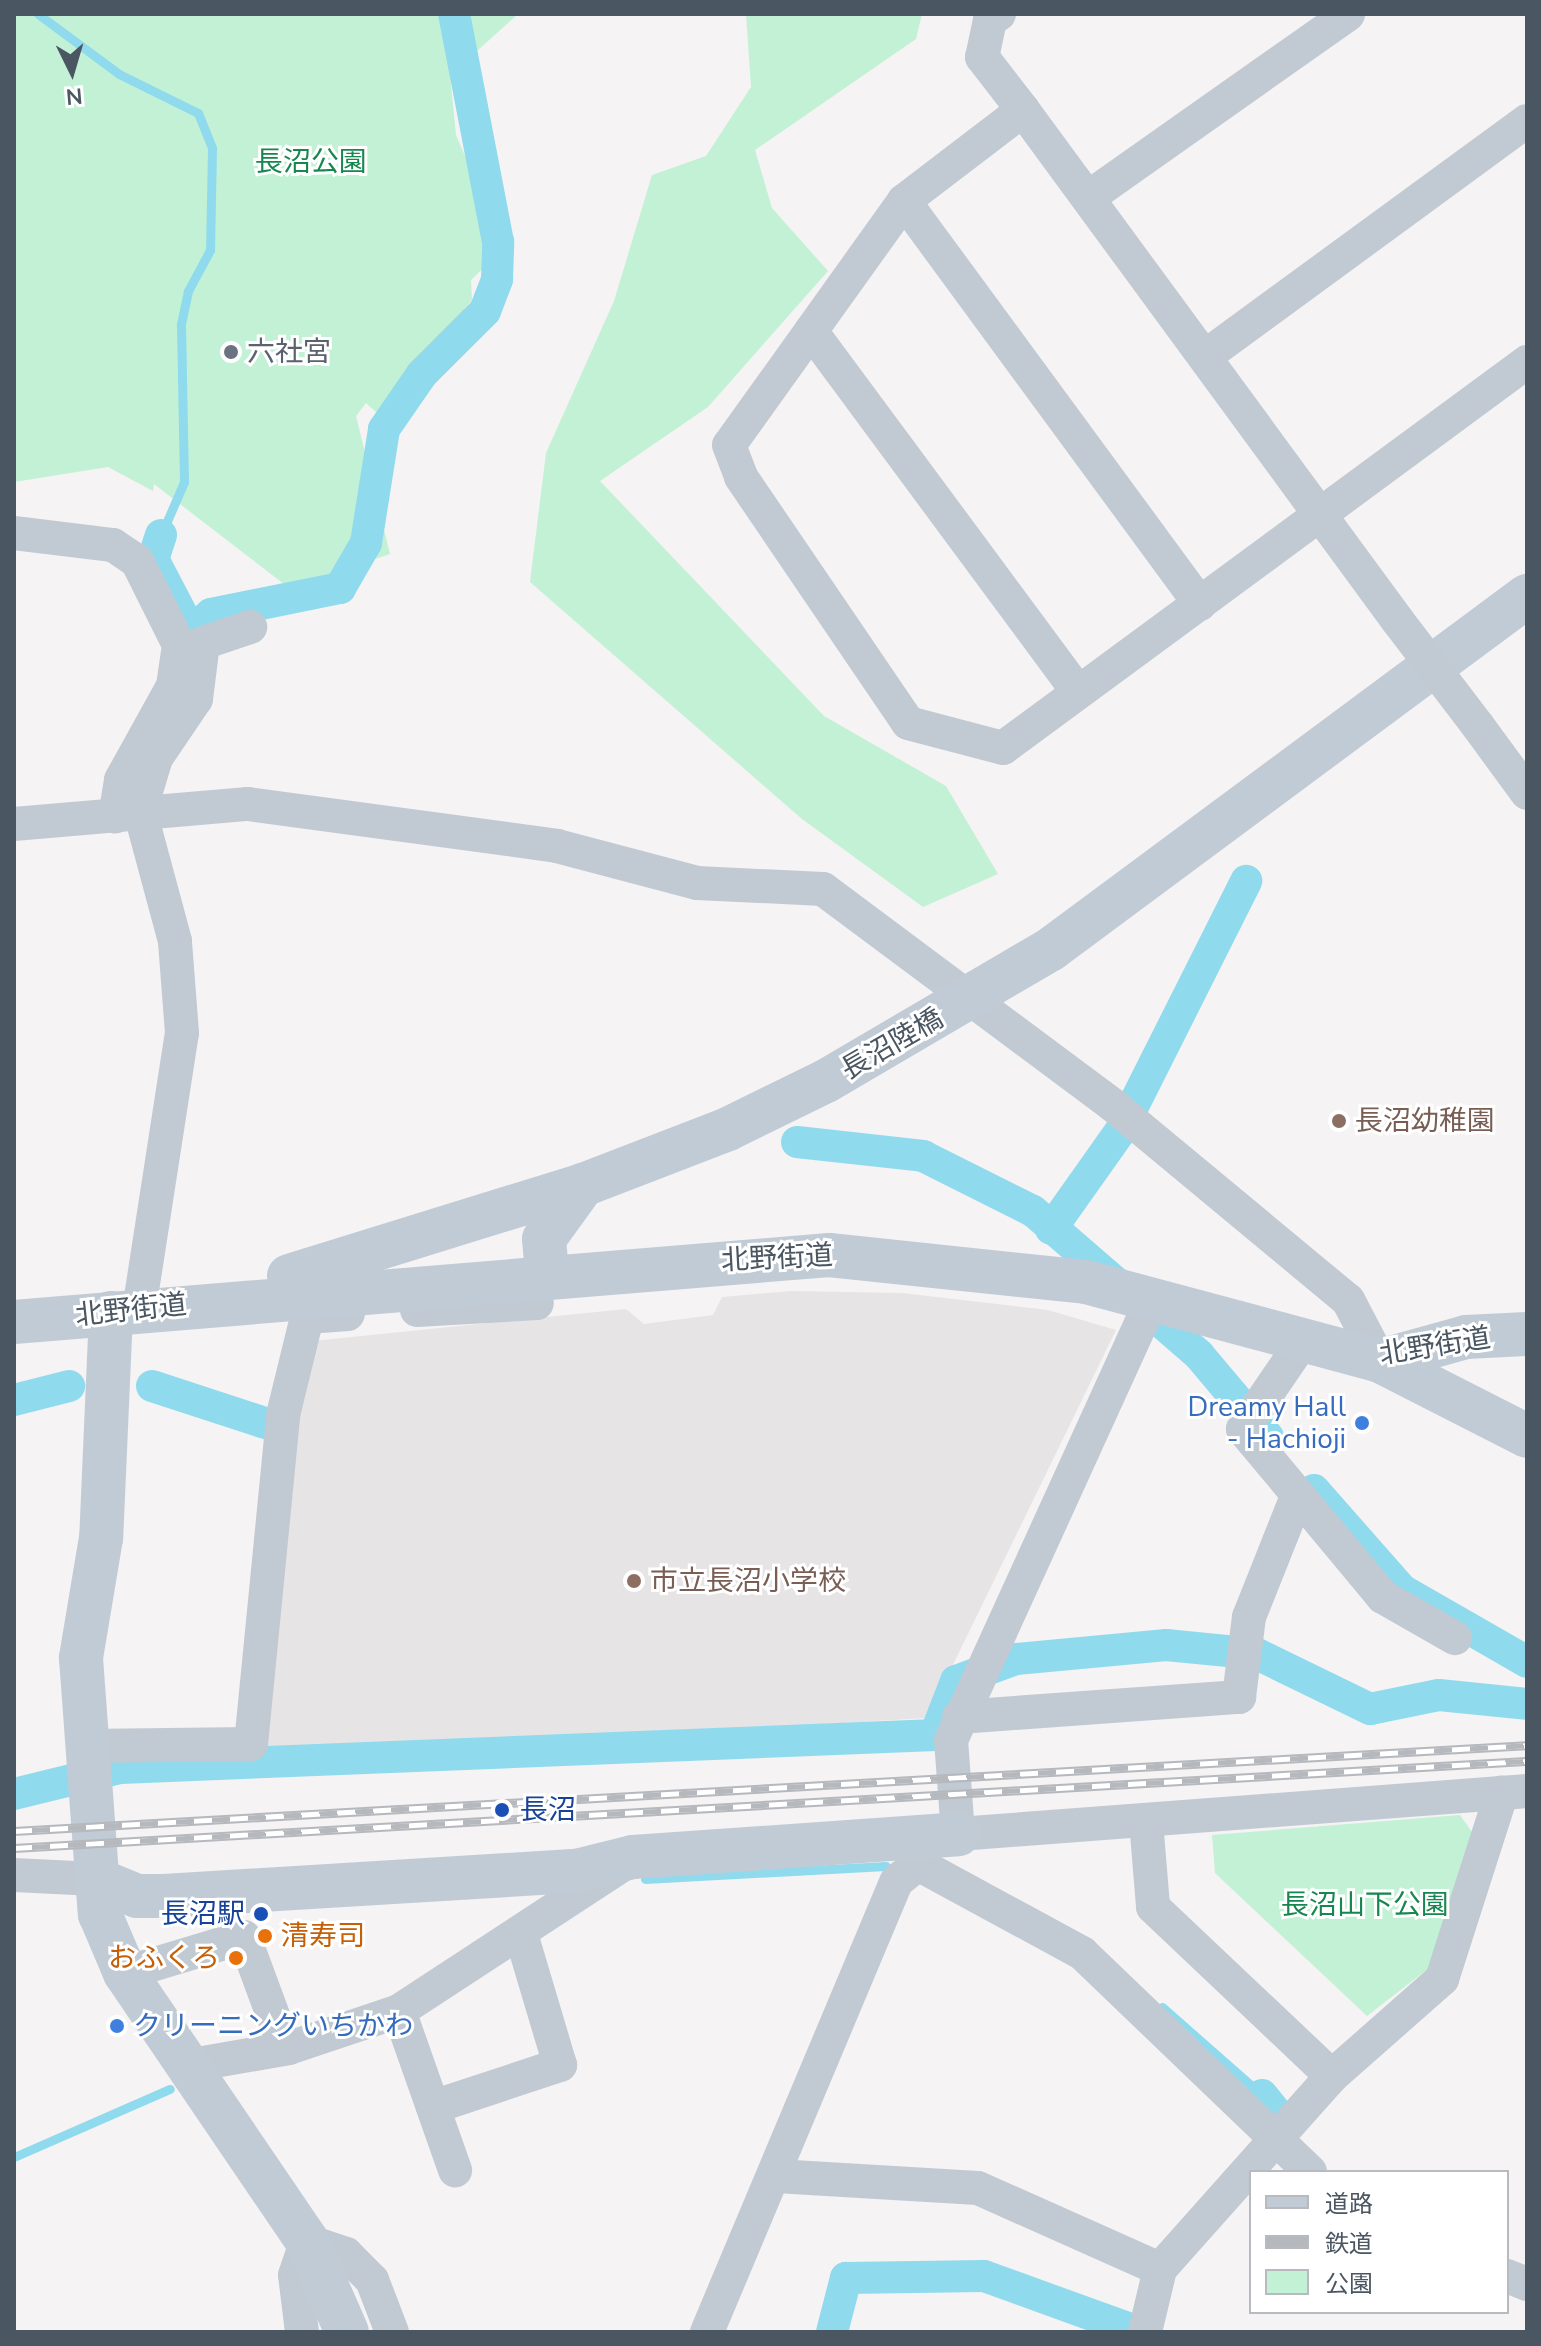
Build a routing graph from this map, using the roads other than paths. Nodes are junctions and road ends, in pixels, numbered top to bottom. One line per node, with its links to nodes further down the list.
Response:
1 (999, 14): 3 (street)
2 (1348, 14): 5 (street)
3 (1023, 110): 5 (street); 6 (street)
4 (1527, 121): 8 (street)
5 (1089, 197): 8 (street)
6 (904, 201): 7 (street); 13 (street)
7 (811, 331): 15 (street); 15 (street)
8 (1207, 355): 10 (street)
9 (1527, 362): 10 (street)
10 (1321, 514): 13 (street); 16 (street, bridge)
11 (14, 533): 17 (street)
12 (1527, 596): 19 (street, 長沼陸橋, bridge)
13 (1200, 604): 15 (street)
14 (250, 627): 17 (street)
15 (1077, 690)
16 (1527, 793)
17 (128, 814): 18 (street); 23 (street); 27 (street)
18 (14, 824)
19 (583, 1185): 20 (street); 22 (street, 長沼陸橋)
20 (542, 1288): 21 (street, 北野街道); 22 (street, 北野街道); 32 (street)
21 (1153, 1297): 26 (street, 北野街道); 31 (street)
22 (183, 1305): 23 (street, 北野街道)
23 (125, 1311): 24 (street, 北野街道); 32 (street)
24 (14, 1322)
25 (1527, 1334): 27 (street, 北野街道)
26 (1305, 1338): 27 (street, 北野街道); 29 (street)
27 (1380, 1361): 28 (street)
28 (1527, 1436)
29 (1298, 1494): 30 (street); 31 (street)
30 (1455, 1638)
31 (959, 1717): 35 (street)
32 (85, 1746): 38 (street)
33 (1514, 1791): 34 (street); 44 (street)
34 (1146, 1821): 35 (street); 44 (street)
35 (931, 1845): 36 (street); 46 (street); 51 (street)
36 (633, 1857): 38 (street); 39 (street)
37 (14, 1875): 38 (street)
38 (96, 1879): 40 (street)
39 (521, 1934): 41 (street); 45 (street)
40 (125, 1973): 42 (street); 43 (street)
41 (399, 2011): 42 (street); 45 (street)
42 (285, 2048): 43 (street)
43 (186, 2066): 52 (street)
44 (1332, 2076): 46 (street)
45 (433, 2107): 47 (street)
46 (1280, 2139): 48 (street); 49 (street)
47 (455, 2170)
48 (1251, 2170)
49 (1308, 2170)
50 (1249, 2173): 53 (street)
51 (776, 2176): 53 (street); 57 (street)
52 (307, 2241): 54 (street); 55 (street); 56 (street)
53 (1160, 2269): 58 (street)
54 (302, 2332)
55 (347, 2332)
56 (392, 2332)
57 (707, 2332)
58 (1145, 2332)

